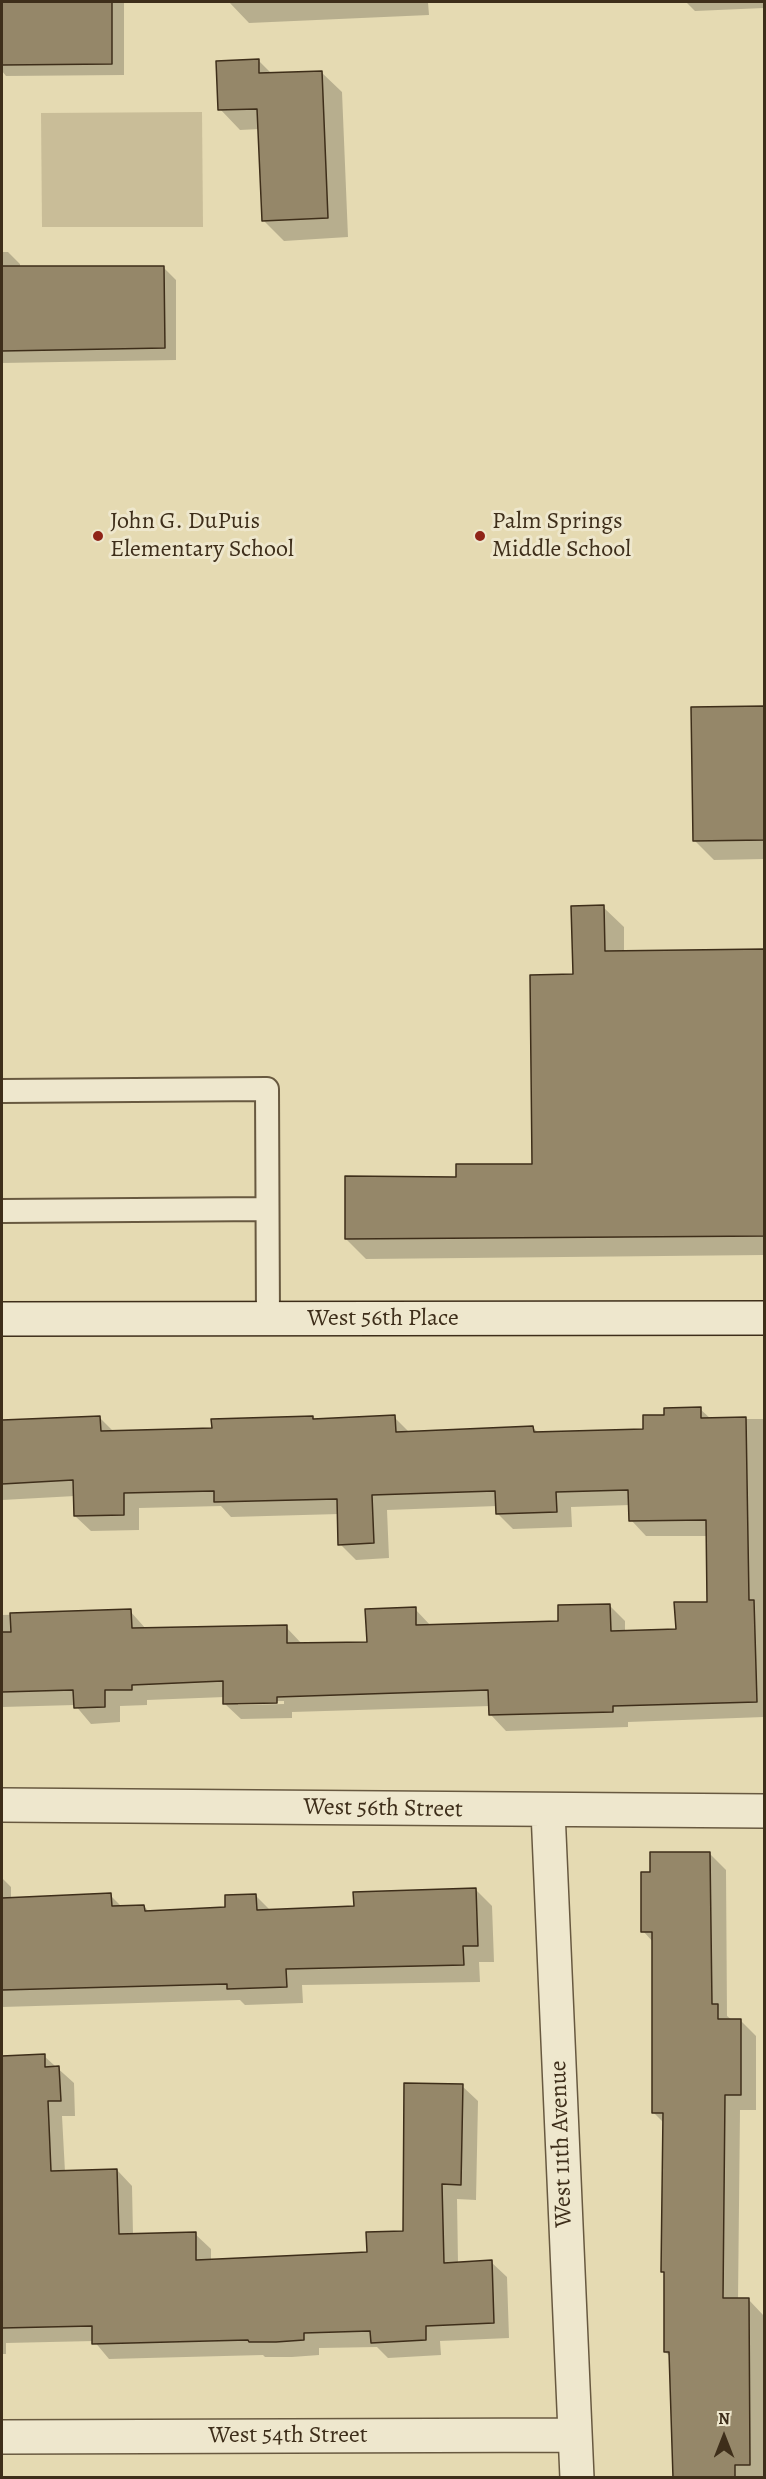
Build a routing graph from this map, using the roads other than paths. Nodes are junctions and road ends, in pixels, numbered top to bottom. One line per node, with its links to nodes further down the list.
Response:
1 (2, 1091): 2 (lane)
2 (267, 1209): 3 (lane); 6 (lane)
3 (2, 1211)
4 (765, 1318): 6 (street, West 56th Place)
5 (2, 1319): 6 (street, West 56th Place)
6 (268, 1319)
7 (2, 1805): 8 (street, West 56th Street)
8 (548, 1810): 9 (street, West 56th Street); 10 (street, West 11th Avenue)
9 (765, 1810)
10 (574, 2435): 11 (street, West 54th Street); 12 (street, West 11th Avenue)
11 (2, 2437)
12 (577, 2478)

